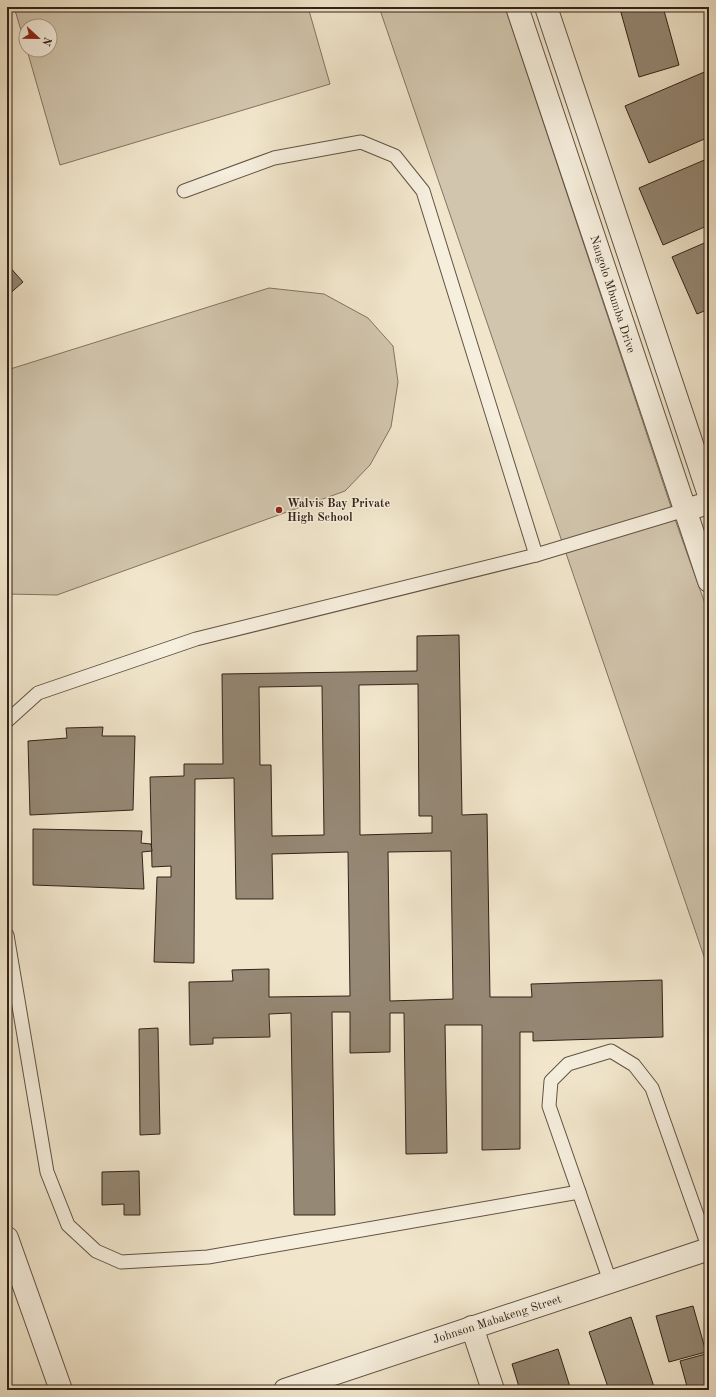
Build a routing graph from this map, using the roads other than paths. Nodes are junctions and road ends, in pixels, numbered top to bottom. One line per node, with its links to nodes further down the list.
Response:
1 (517, 7): 6 (street, Nangolo Mbumba Drive)
2 (546, 7): 4 (street)
3 (184, 191): 7 (lane)
4 (709, 495)
5 (709, 503): 6 (street)
6 (685, 510): 7 (lane); 8 (street, Nangolo Mbumba Drive)
7 (536, 556): 9 (lane)
8 (709, 581)
9 (7, 721)
10 (7, 935): 11 (lane)
11 (579, 1192): 13 (lane); 14 (lane)
12 (7, 1238): 16 (street)
13 (709, 1249): 14 (street, Johnson Mabakeng Street)
14 (610, 1282): 15 (street, Johnson Mabakeng Street)
15 (472, 1327): 17 (street, Johnson Mabakeng Street); 18 (street)
16 (61, 1390)
17 (285, 1390)
18 (493, 1390)

